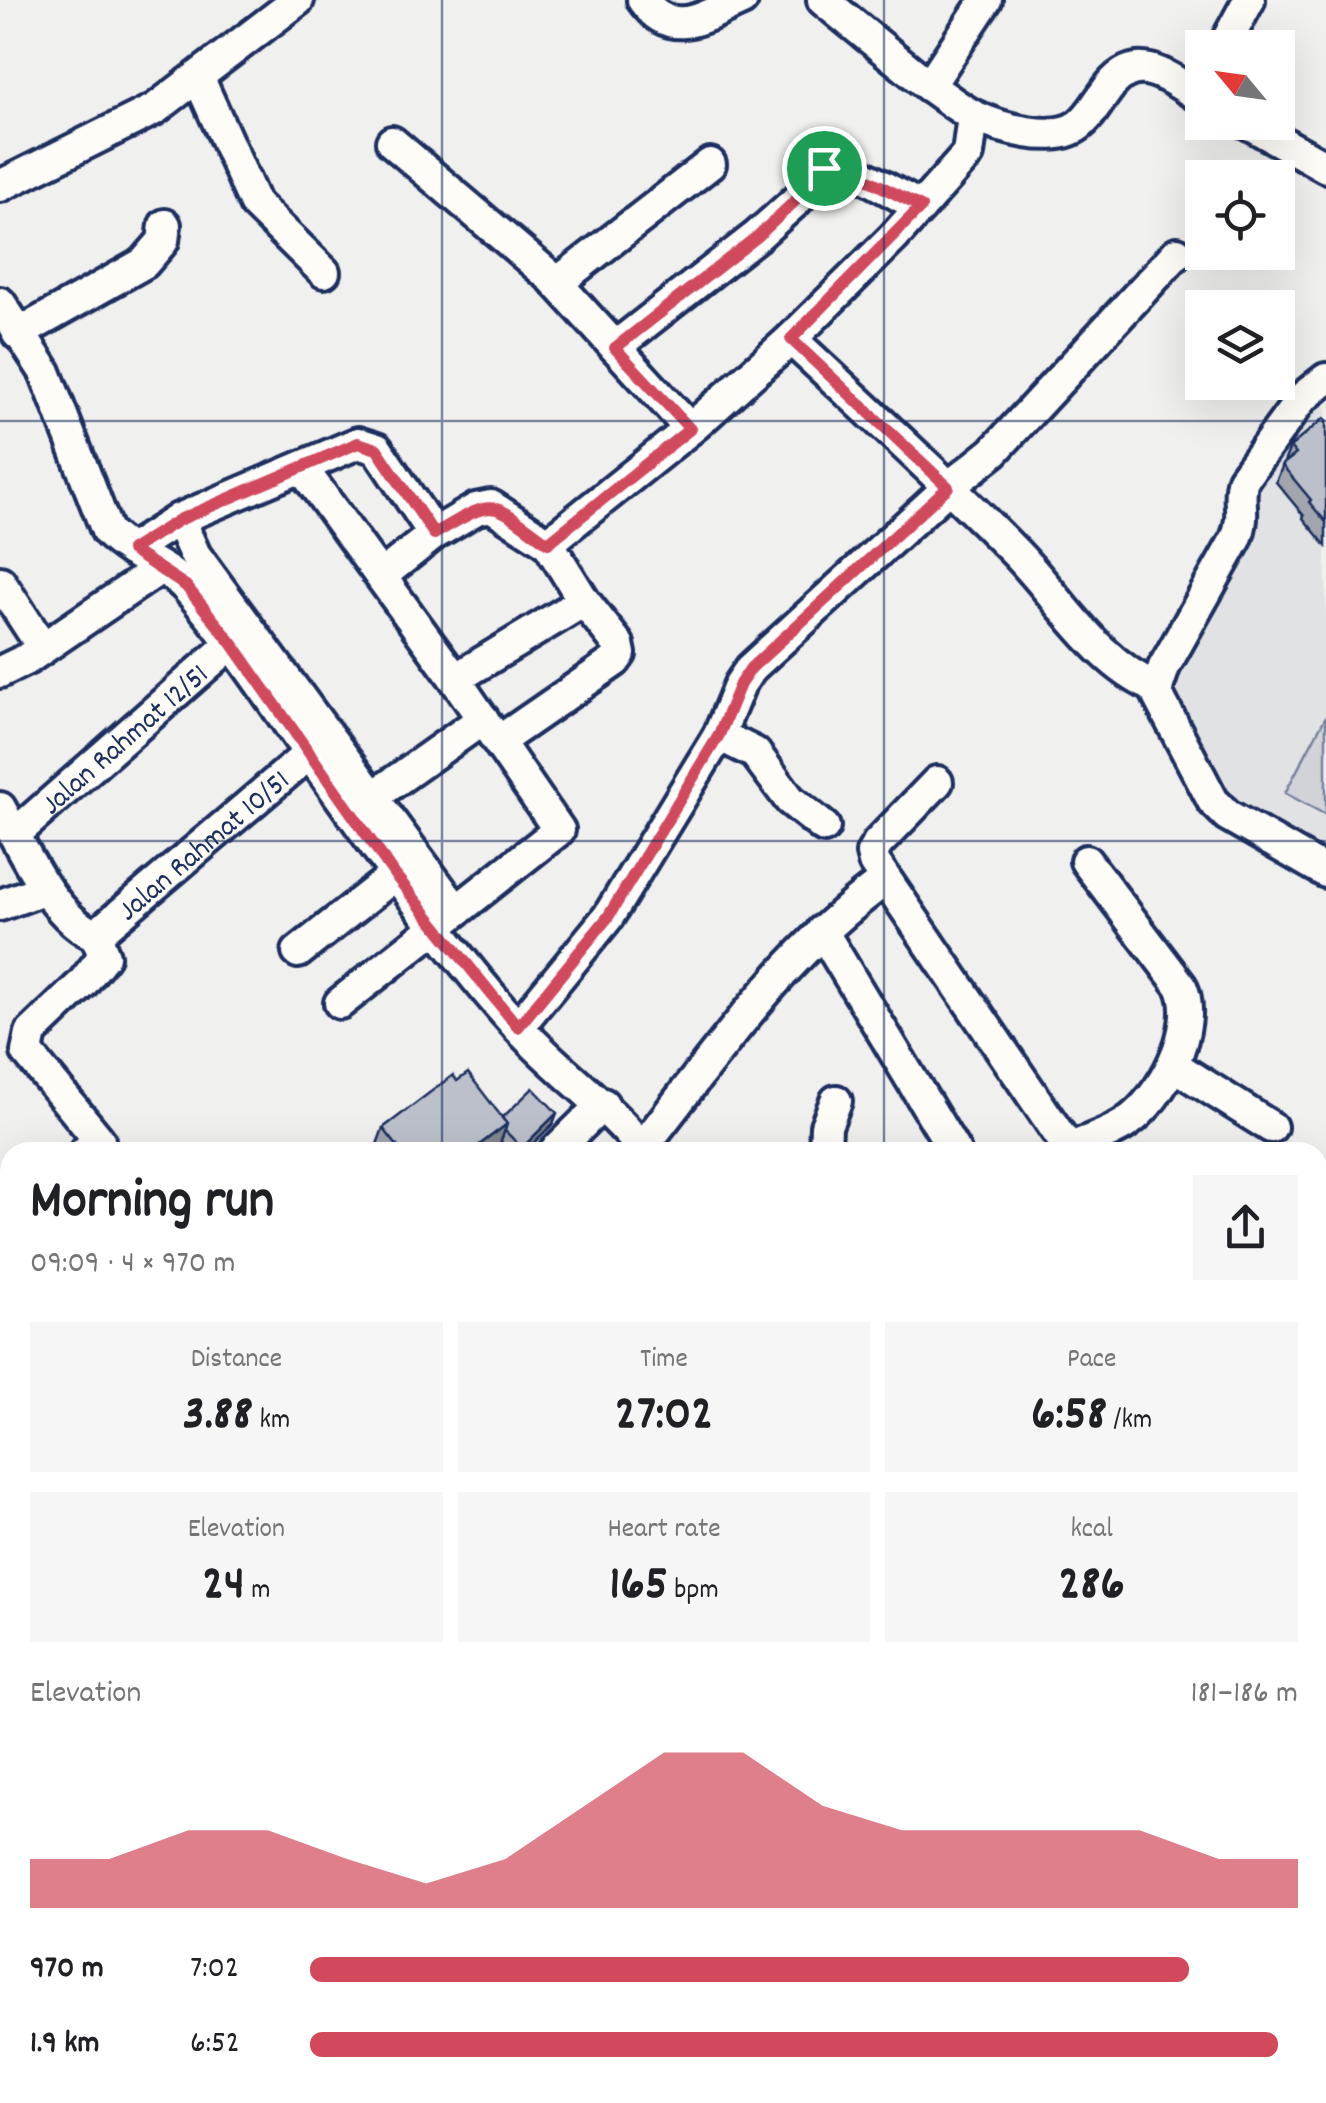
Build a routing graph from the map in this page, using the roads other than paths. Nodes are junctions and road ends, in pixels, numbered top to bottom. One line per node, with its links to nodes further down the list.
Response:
1 (298, 0): 8 (street)
2 (643, 0): 3 (street)
3 (742, 0)
4 (822, 0): 10 (street)
5 (986, 0): 10 (street)
6 (1249, 0): 7 (street)
7 (1233, 30)
8 (198, 79): 16 (street); 20 (street)
9 (1185, 85): 11 (street)
10 (929, 86): 11 (street)
11 (973, 116): 17 (street)
12 (1278, 140): 15 (street)
13 (392, 142): 21 (street)
14 (710, 164): 21 (street)
15 (1326, 167)
16 (0, 186)
17 (921, 207): 24 (street); 25 (street)
18 (165, 225): 23 (street)
19 (1177, 253): 29 (street)
20 (324, 272)
21 (557, 284): 25 (street)
22 (0, 303): 23 (street)
23 (18, 334): 33 (street)
24 (791, 339): 27 (street); 29 (street)
25 (615, 348): 27 (street)
26 (1326, 380): 42 (street)
27 (690, 429): 32 (street)
28 (302, 468): 30 (street); 31 (street); 35 (street)
29 (948, 487): 42 (street); 44 (street)
30 (179, 520): 33 (street); 47 (street)
31 (434, 534): 32 (street); 35 (street)
32 (548, 543): 37 (street)
33 (131, 550): 34 (street)
34 (159, 569): 38 (street); 39 (street)
35 (382, 576): 41 (street)
36 (0, 582): 39 (street)
37 (584, 602): 41 (street); 43 (street)
38 (232, 643): 45 (street); 48 (street, Jalan Rahmat 12/51)
39 (43, 648): 40 (street)
40 (0, 672)
41 (456, 679): 43 (street)
42 (1156, 688): 51 (street)
43 (491, 730): 47 (street); 56 (street)
44 (719, 735): 49 (street); 61 (street)
45 (310, 754): 52 (street); 58 (street, Jalan Rahmat 10/51)
46 (937, 782): 53 (street)
47 (373, 798): 56 (street)
48 (7, 821): 54 (street)
49 (824, 827)
50 (1086, 861): 62 (street)
51 (1326, 872)
52 (395, 875): 56 (street); 59 (street)
53 (885, 880): 57 (street); 72 (street)
54 (44, 888): 55 (street); 58 (street)
55 (0, 904)
56 (445, 917): 60 (street); 61 (street)
57 (822, 930): 69 (street); 71 (street)
58 (96, 935): 66 (street)
59 (298, 952)
60 (340, 1002)
61 (518, 1027): 64 (street)
62 (1173, 1064): 65 (street); 73 (street)
63 (836, 1101): 70 (street)
64 (603, 1104): 67 (street); 68 (street)
65 (1271, 1127)
66 (97, 1142)
67 (564, 1142)
68 (637, 1142)
69 (650, 1142)
70 (825, 1142)
71 (949, 1142)
72 (1060, 1142)
73 (1086, 1142)

